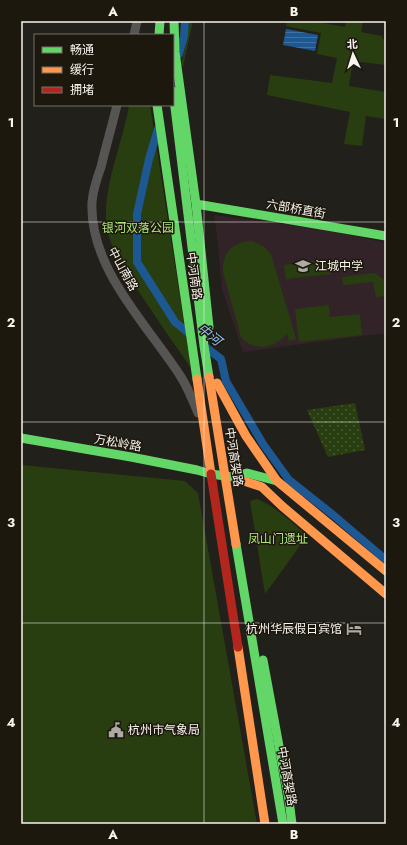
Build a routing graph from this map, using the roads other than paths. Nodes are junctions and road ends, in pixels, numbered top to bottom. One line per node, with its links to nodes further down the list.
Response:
1 (137, 21): 6 (street)
2 (153, 21): 7 (main road)
3 (160, 21): 8 (main road)
4 (169, 21): 9 (main road)
5 (174, 21): 14 (main road, 中河南路)
6 (134, 34)
7 (152, 34)
8 (159, 34)
9 (169, 34)
10 (174, 99): 26 (main road, 中河高架路, bridge)
11 (117, 106): 17 (street, 中山南路)
12 (164, 106): 25 (main road, 中河高架路)
13 (158, 109): 17 (main road, 中河南路)
14 (200, 205): 15 (main road, 六部桥直街); 16 (main road, 中河南路)
15 (386, 236)
16 (217, 383): 20 (main road, 中河南路); 21 (main road, 中河南路)
17 (204, 426): 19 (main road, 中河南路)
18 (21, 438): 19 (main road, 万松岭路)
19 (211, 474): 20 (main road, 万松岭路); 24 (main road, 中河南路)
20 (232, 477): 21 (main road); 23 (main road); 27 (main road, 中河南路)
21 (277, 480): 22 (main road, 中河南路)
22 (386, 571)
23 (386, 594)
24 (265, 824)
25 (275, 824)
26 (283, 824)
27 (292, 824)

